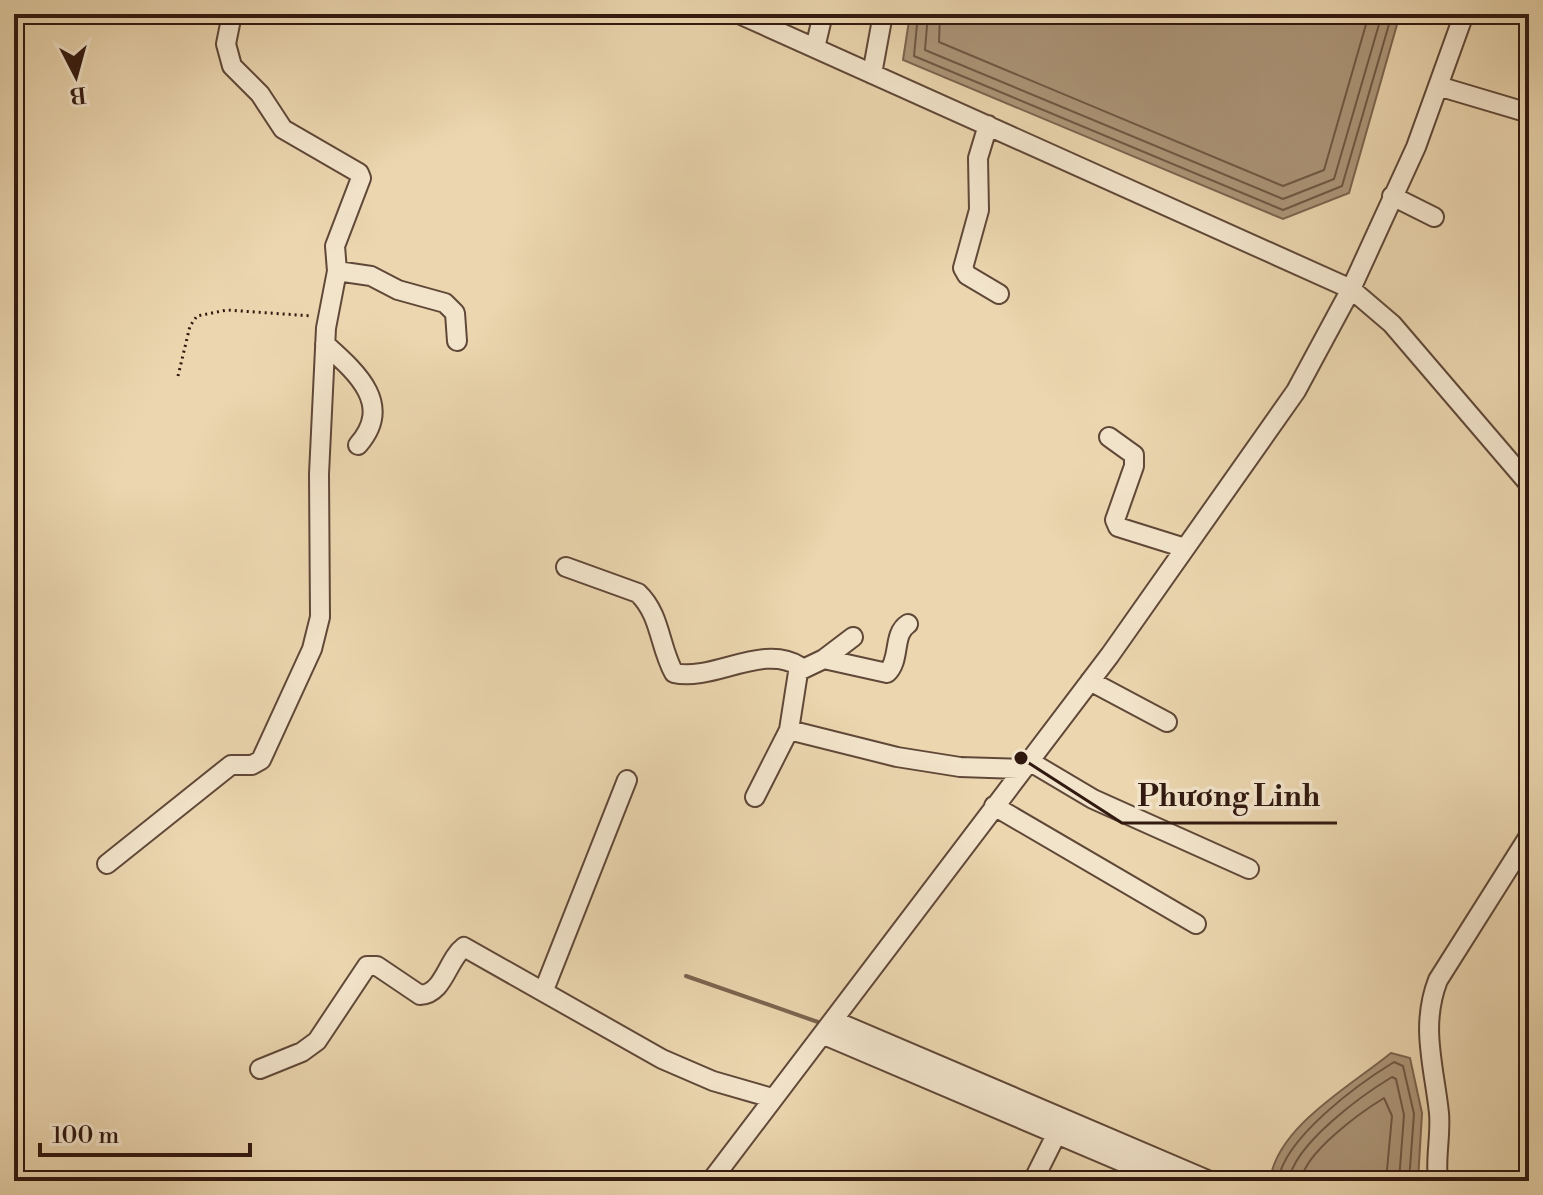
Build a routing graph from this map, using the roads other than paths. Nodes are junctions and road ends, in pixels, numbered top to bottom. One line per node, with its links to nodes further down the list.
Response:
1 (232, 14): 13 (street)
2 (739, 14): 6 (street)
3 (823, 14): 6 (street)
4 (883, 14): 7 (street)
5 (1464, 14): 8 (street)
6 (815, 48): 7 (street)
7 (872, 74): 10 (street)
8 (1438, 86): 9 (street); 11 (street)
9 (1529, 113)
10 (988, 125): 14 (street); 15 (street)
11 (1392, 196): 12 (street); 14 (street)
12 (1434, 217)
13 (337, 271): 16 (street); 17 (street)
14 (1351, 289): 20 (street); 21 (street)
15 (999, 294)
16 (457, 341)
17 (325, 344): 19 (street); 35 (street)
18 (1109, 437): 21 (street)
19 (358, 445)
20 (1529, 484)
21 (1185, 548): 27 (street)
22 (566, 567): 26 (street)
23 (908, 624): 25 (street)
24 (853, 637): 25 (street)
25 (824, 659): 26 (street)
26 (801, 670): 29 (street)
27 (1090, 681): 28 (street); 30 (street)
28 (1167, 722)
29 (789, 730): 30 (street); 32 (street)
30 (1026, 765): 33 (street); 36 (street)
31 (627, 780): 38 (street)
32 (755, 797)
33 (994, 806): 37 (street); 39 (street)
34 (1529, 836): 47 (street)
35 (107, 864)
36 (1249, 869)
37 (1196, 924)
38 (544, 990): 40 (street); 41 (street)
39 (830, 1028): 41 (street); 42 (street); 46 (street)
40 (260, 1069)
41 (772, 1098): 43 (street)
42 (1057, 1133): 44 (street); 45 (street)
43 (711, 1181)
44 (1033, 1181)
45 (1167, 1181)
46 (1210, 1181)
47 (1438, 1181)

